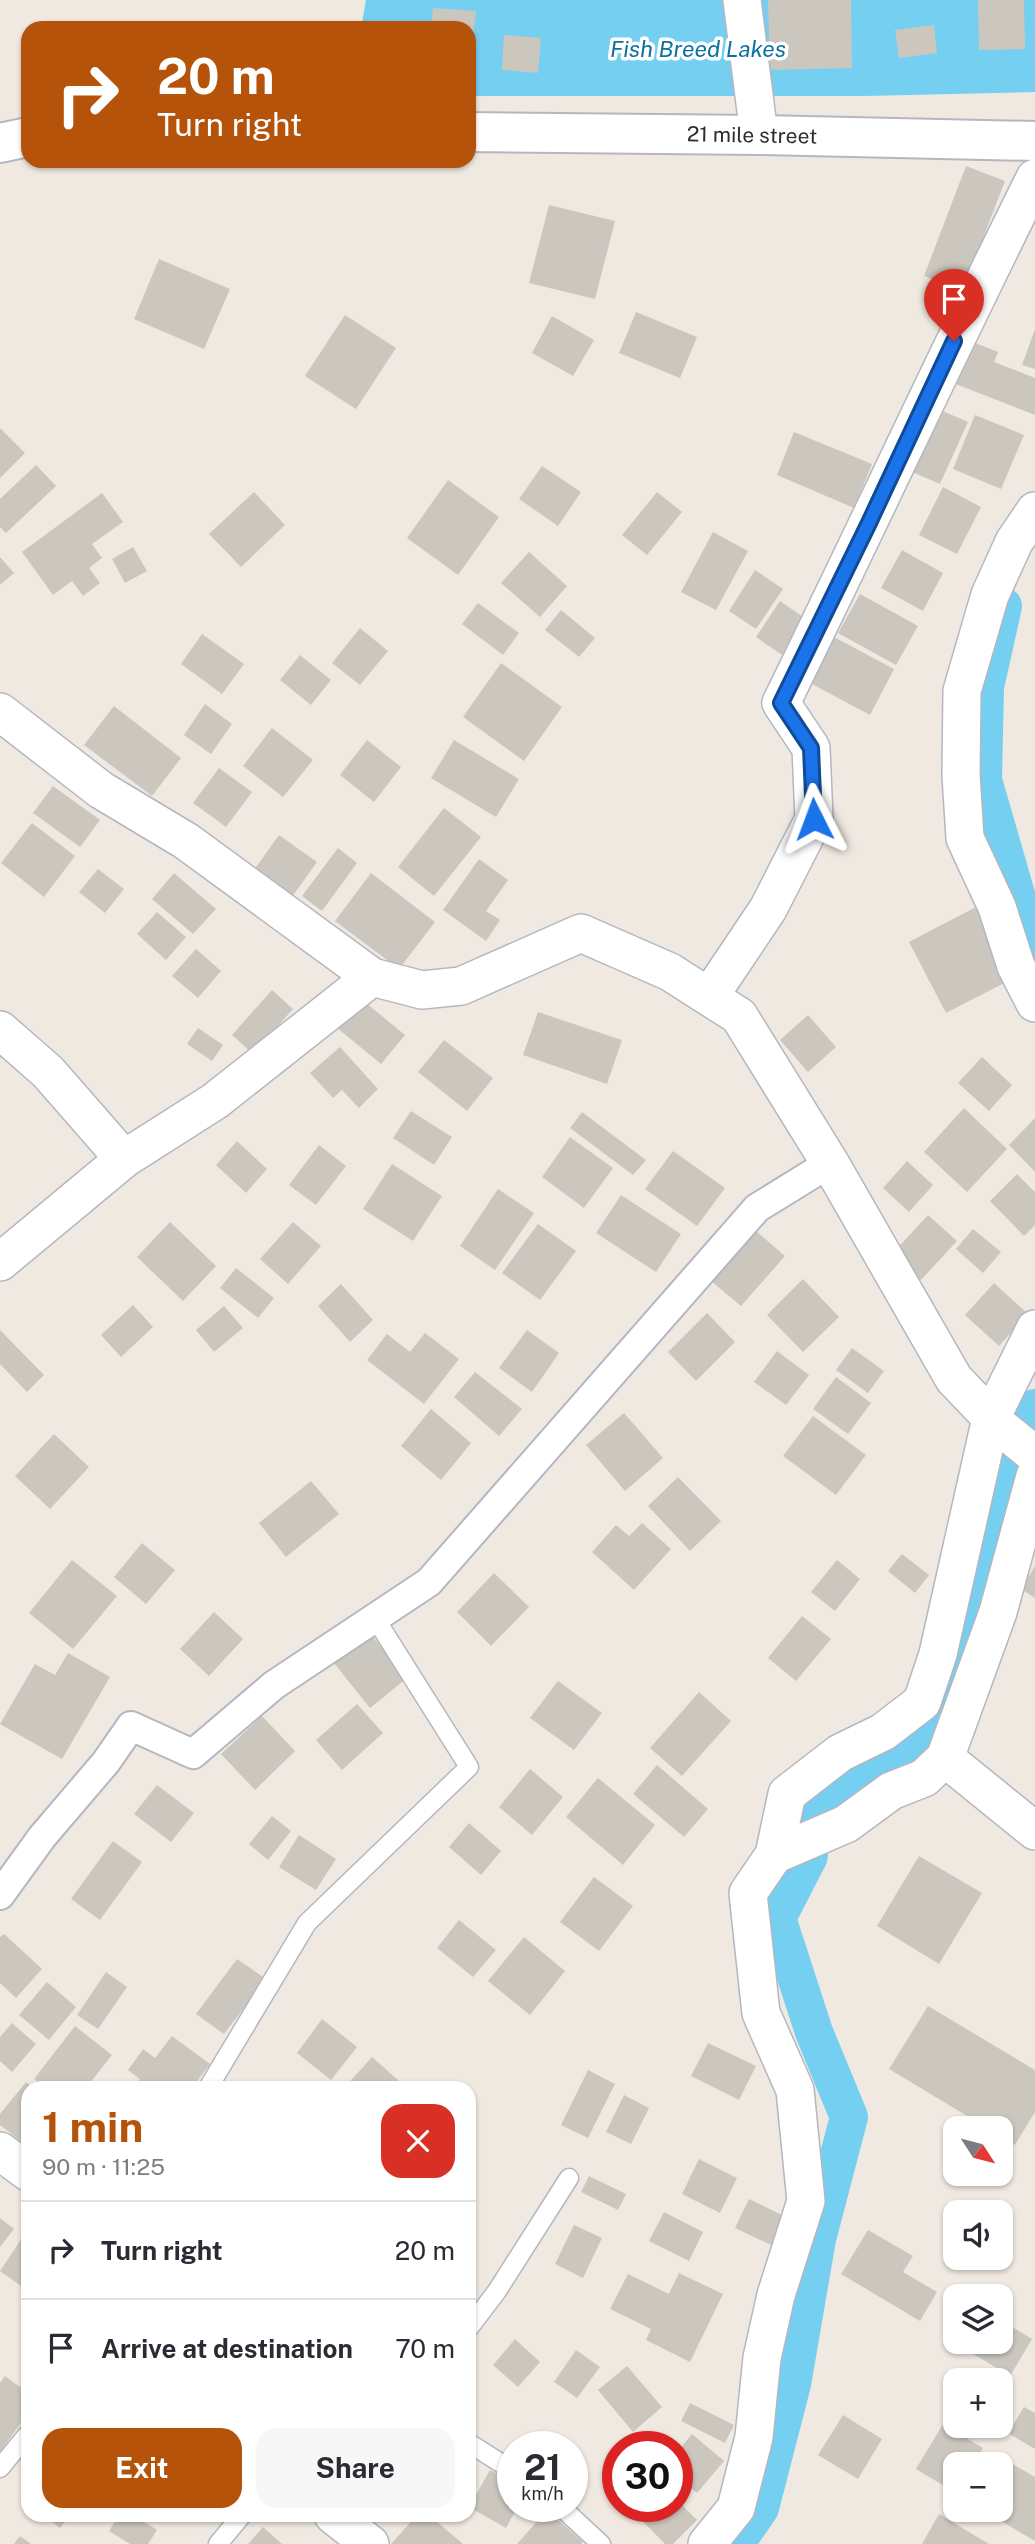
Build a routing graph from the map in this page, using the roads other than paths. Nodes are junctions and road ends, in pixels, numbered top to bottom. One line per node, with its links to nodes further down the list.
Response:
1 (742, 0): 3 (street)
2 (476, 132): 3 (street, 21 mile street)
3 (759, 135): 5 (street, 21 mile street)
4 (21, 138): 6 (street)
5 (1035, 141)
6 (0, 143)
7 (1035, 178): 12 (street)
8 (1035, 511): 9 (street)
9 (1022, 547): 13 (street)
10 (0, 712): 11 (street)
11 (372, 977): 12 (street); 15 (street)
12 (709, 997): 16 (street)
13 (1035, 1003)
14 (0, 1030): 15 (street)
15 (124, 1159): 17 (street)
16 (830, 1163): 19 (street); 22 (street)
17 (0, 1262)
18 (1035, 1329): 19 (street)
19 (995, 1422): 20 (street); 25 (street)
20 (1035, 1455)
21 (1035, 1476): 23 (street)
22 (375, 1618): 26 (street); 27 (lane)
23 (945, 1758): 24 (street); 25 (street)
24 (1035, 1831)
25 (786, 1851): 42 (street)
26 (0, 1895)
27 (212, 2081)
28 (0, 2151): 29 (street)
29 (21, 2167)
30 (569, 2178): 31 (lane)
31 (476, 2319)
32 (21, 2442): 35 (lane)
33 (476, 2447): 34 (lane)
34 (497, 2461)
35 (0, 2468)
36 (236, 2522): 39 (lane)
37 (342, 2522): 40 (street)
38 (577, 2522): 41 (lane)
39 (218, 2544)
40 (370, 2544)
41 (601, 2544)
42 (706, 2544)

